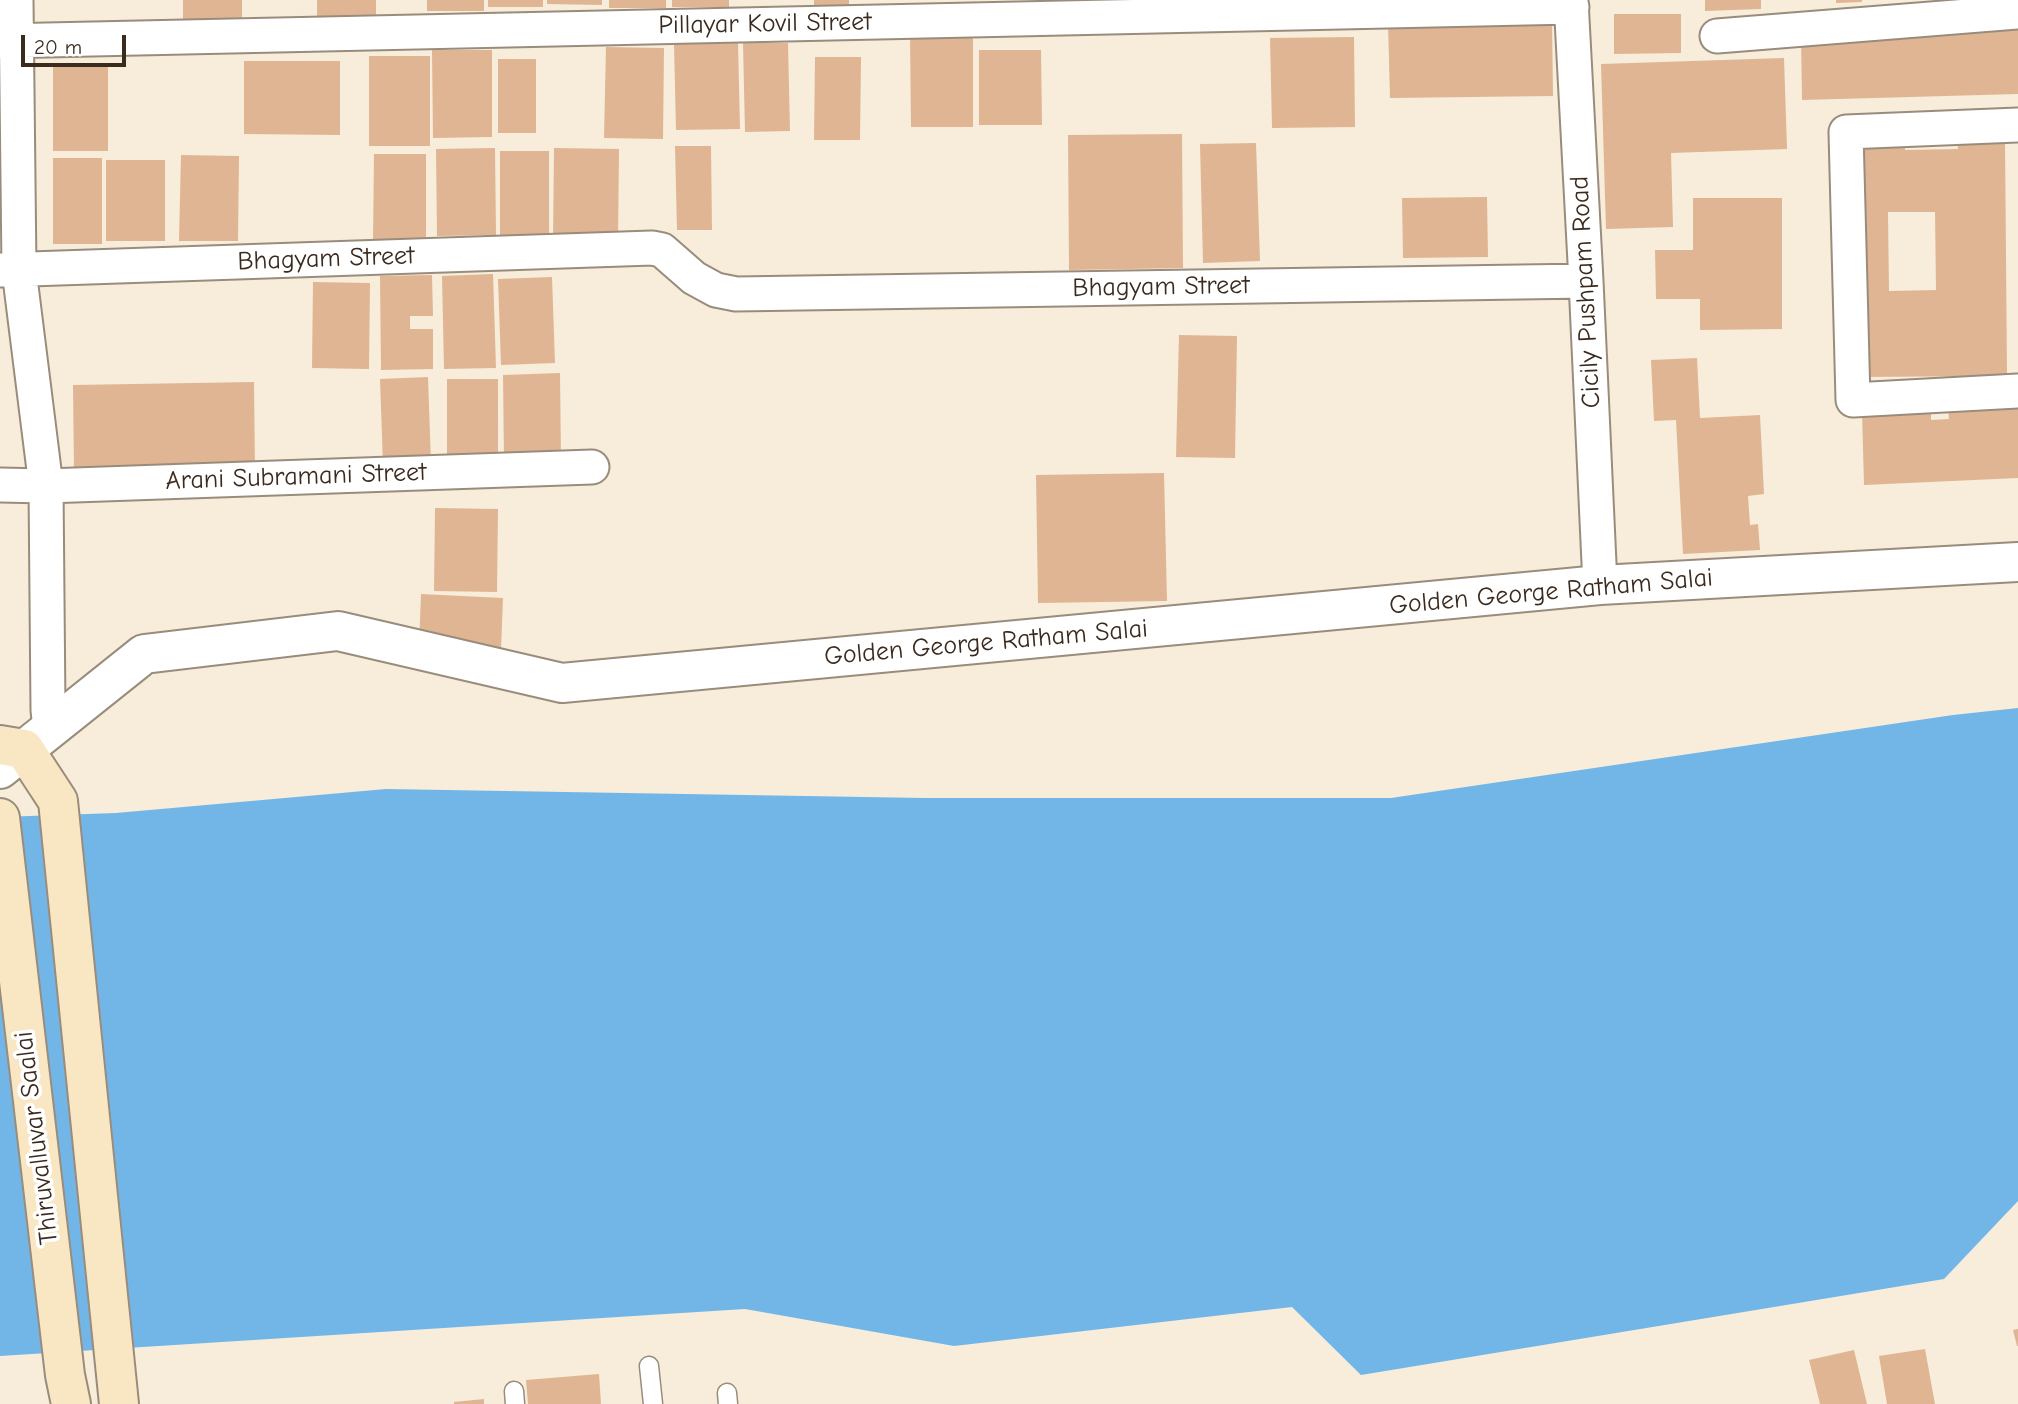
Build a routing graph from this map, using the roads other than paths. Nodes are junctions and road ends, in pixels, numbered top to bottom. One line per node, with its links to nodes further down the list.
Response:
1 (16, 0): 5 (street)
2 (1571, 3): 5 (street, Pillayar Kovil Street); 8 (street, Cicily Pushpam Road)
3 (2018, 12): 4 (street)
4 (1717, 36)
5 (8, 41): 7 (street)
6 (2018, 125): 9 (street)
7 (10, 270): 8 (street, Bhagyam Street); 12 (street)
8 (1586, 281): 14 (street, Cicily Pushpam Road)
9 (2018, 391)
10 (592, 467): 12 (street, Arani Subramani Street)
11 (0, 485): 12 (street, Arani Subramani Street)
12 (46, 486): 15 (street)
13 (2018, 562): 14 (street, Golden George Ratham Salai)
14 (1600, 585): 15 (street, Golden George Ratham Salai)
15 (19, 748): 19 (main road)
16 (0, 818): 18 (main road, Thiruvalluvar Saalai)
17 (649, 1366): 20 (lane)
18 (68, 1390)
19 (117, 1390)
20 (653, 1404)

